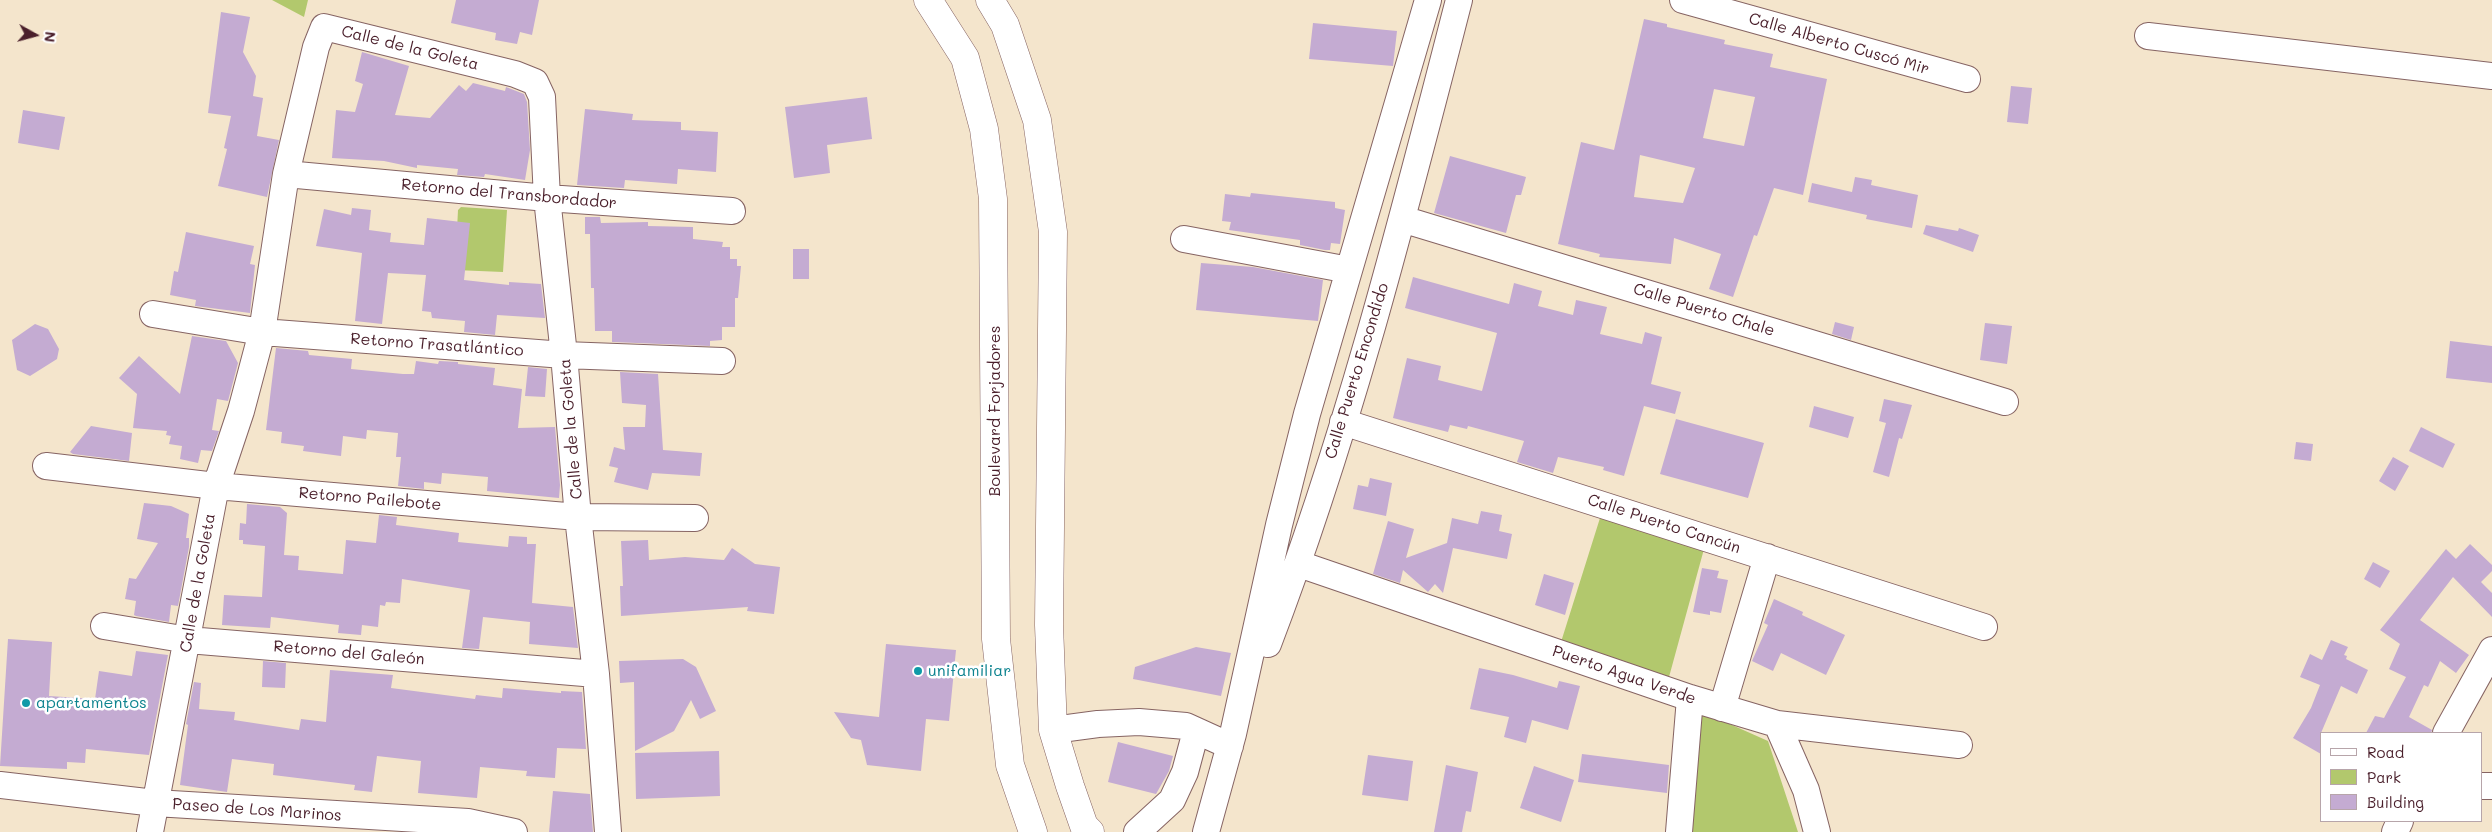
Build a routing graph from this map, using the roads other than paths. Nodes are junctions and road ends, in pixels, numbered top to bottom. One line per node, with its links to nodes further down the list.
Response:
1 (928, 0): 47 (main road, Boulevard Forjadores)
2 (990, 0): 36 (main road)
3 (1428, 0): 14 (street, Calle Puerto Encondido)
4 (1459, 0): 12 (street, Calle Puerto Encondido)
5 (1683, 0): 8 (street, Calle Alberto Cuscó Mir)
6 (2148, 36): 7 (street)
7 (2492, 76)
8 (1967, 79)
9 (286, 174): 10 (street, Retorno del Transbordador); 10 (street, Calle de la Goleta); 16 (street, Calle de la Goleta)
10 (547, 198): 11 (street, Retorno del Transbordador); 17 (street, Calle de la Goleta)
11 (732, 212)
12 (1402, 219): 19 (street, Calle Puerto Chale); 21 (street, Calle Puerto Encondido)
13 (1184, 239): 14 (street)
14 (1349, 270): 20 (street, Calle Puerto Encondido)
15 (153, 314): 16 (street, Retorno Trasatlántico)
16 (262, 332): 17 (street, Retorno Trasatlántico); 23 (street, Calle de la Goleta)
17 (564, 355): 18 (street, Retorno Trasatlántico); 24 (street, Calle de la Goleta)
18 (722, 361)
19 (2005, 402)
20 (1303, 431): 21 (street, Calle Puerto Cancún); 39 (street, Calle Puerto Encondido)
21 (1340, 431): 26 (street, Calle Puerto Cancún); 27 (street, Calle Puerto Encondido)
22 (46, 466): 23 (street, Retorno Pailebote)
23 (216, 486): 24 (street, Retorno Pailebote); 30 (street, Calle de la Goleta)
24 (578, 517): 25 (street, Retorno Pailebote); 32 (street, Calle de la Goleta)
25 (695, 518)
26 (1767, 557): 29 (street, Calle Puerto Cancún); 34 (street)
27 (1299, 564): 33 (street, Puerto Agua Verde); 39 (street, Calle Puerto Encondido)
28 (104, 626): 30 (street, Retorno del Galeón)
29 (1984, 626)
30 (188, 640): 32 (street, Retorno del Galeón); 42 (street, Calle de la Goleta)
31 (2492, 650): 38 (street)
32 (596, 674): 46 (street, Calle de la Goleta)
33 (1690, 698): 34 (street, Puerto Agua Verde); 51 (street)
34 (1722, 708): 35 (street, Puerto Agua Verde)
35 (1777, 724): 40 (street, Puerto Agua Verde); 52 (street)
36 (1054, 730): 37 (street); 48 (main road)
37 (1196, 731): 39 (street); 49 (street)
38 (2447, 732)
39 (1232, 740): 50 (street, Calle Puerto Encondido)
40 (1960, 745)
41 (0, 785): 42 (street, Paseo de Los Marinos)
42 (155, 803): 43 (street, Paseo de Los Marinos); 44 (street, Calle de la Goleta)
43 (308, 823): 45 (street, Paseo de Los Marinos)
44 (150, 832)
45 (514, 832)
46 (608, 832)
47 (1033, 832)
48 (1090, 832)
49 (1137, 832)
50 (1206, 832)
51 (1679, 832)
52 (1817, 832)

